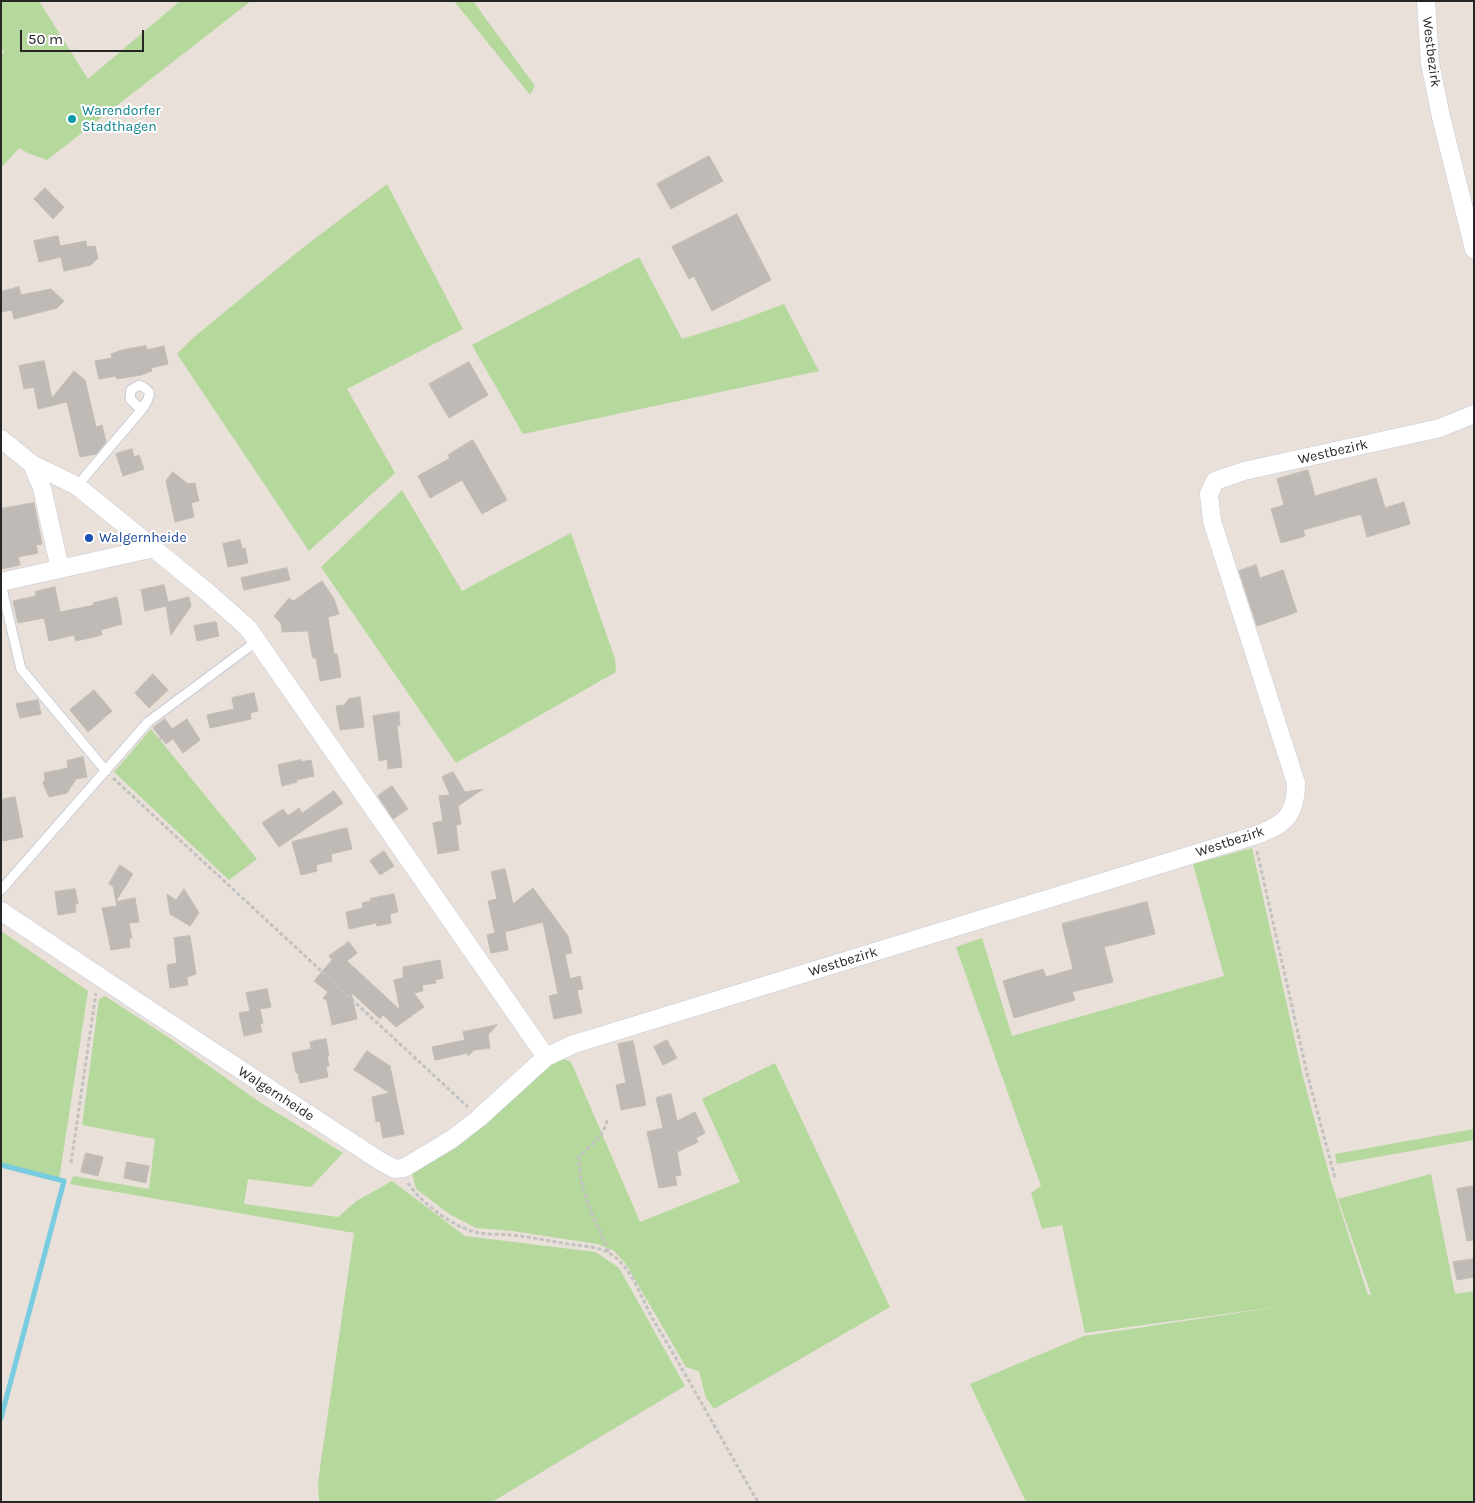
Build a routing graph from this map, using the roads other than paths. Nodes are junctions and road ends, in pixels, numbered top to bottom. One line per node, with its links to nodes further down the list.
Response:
1 (1426, 1): 2 (street, Westbezirk)
2 (1474, 249)
3 (143, 408): 7 (lane)
4 (1474, 414): 15 (street, Westbezirk)
5 (1, 439): 6 (street)
6 (32, 464): 7 (street); 9 (street)
7 (77, 486): 8 (street)
8 (154, 548): 9 (street); 11 (street)
9 (60, 569): 10 (street)
10 (1, 583): 12 (lane)
11 (257, 641): 12 (lane); 15 (street)
12 (106, 771): 13 (lane)
13 (1, 890)
14 (1, 911): 15 (street, Walgernheide)
15 (546, 1057)

